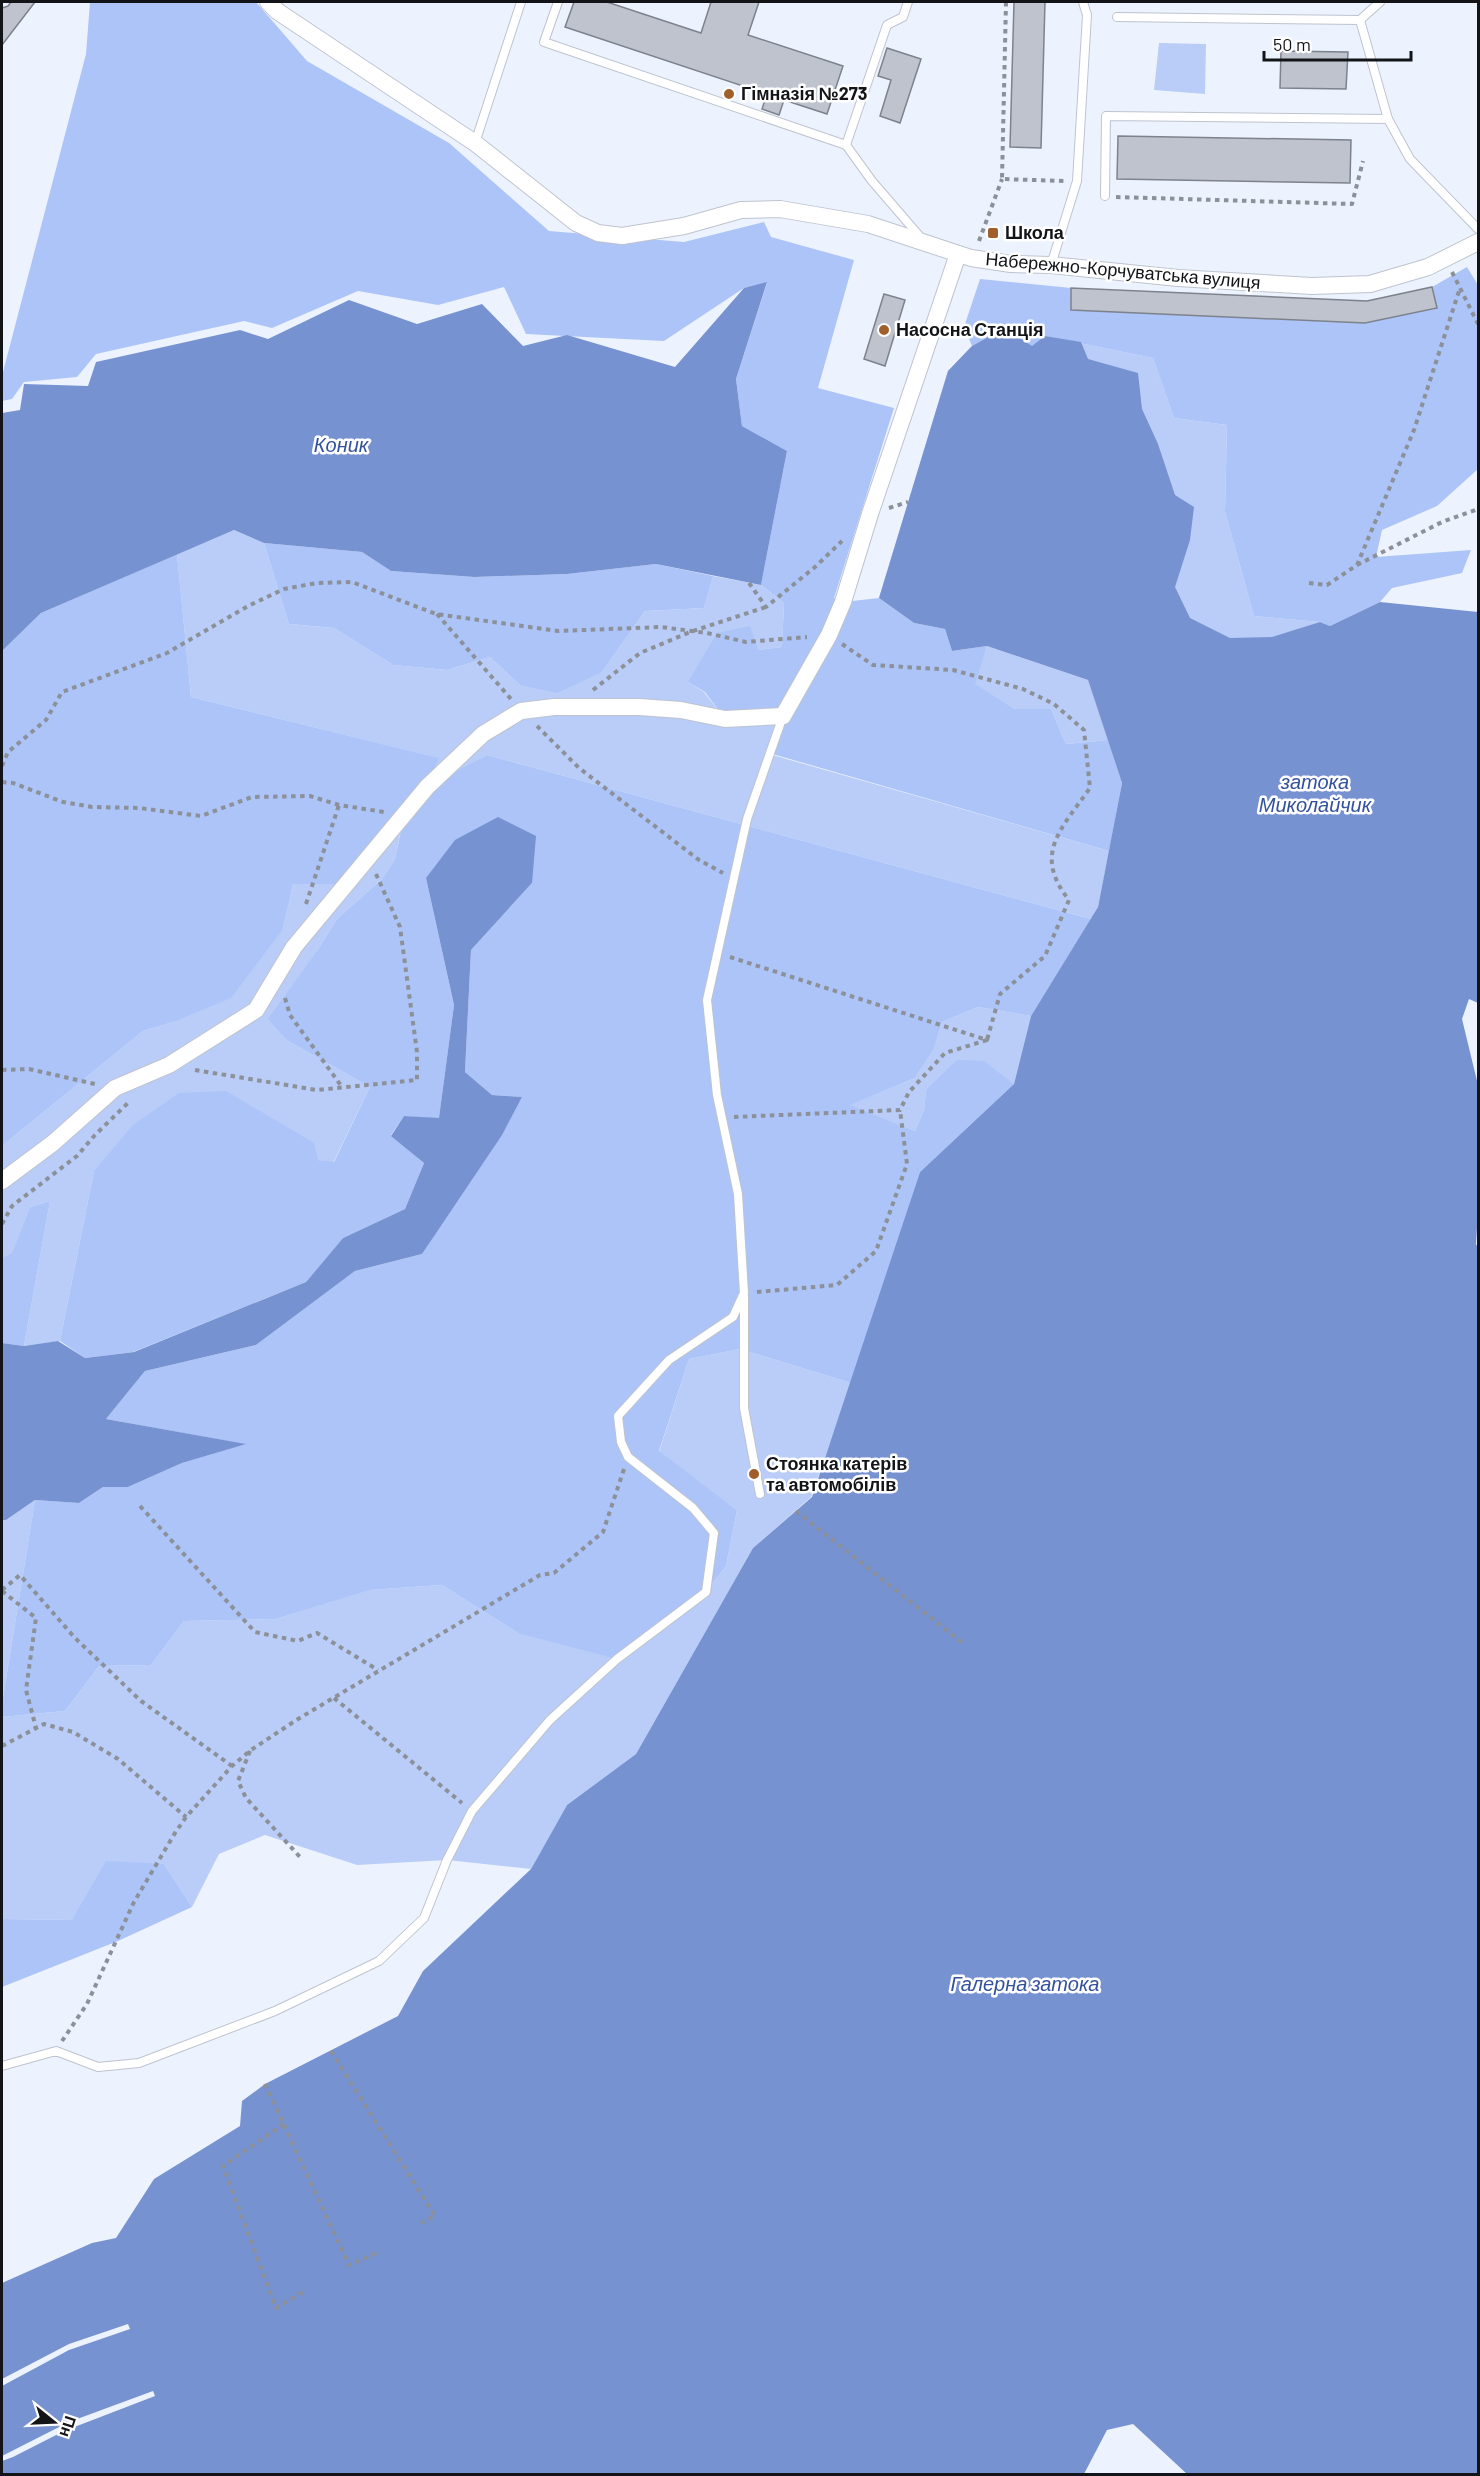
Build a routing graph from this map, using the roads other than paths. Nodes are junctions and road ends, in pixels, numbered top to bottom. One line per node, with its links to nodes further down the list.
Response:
1 (268, 2): 10 (street, Набережно-Корчуватська вулиця)
2 (521, 2): 10 (lane)
3 (558, 2): 11 (lane)
4 (908, 2): 11 (lane)
5 (1083, 2): 17 (lane)
6 (1380, 2): 8 (lane)
7 (1117, 17): 8 (lane)
8 (1360, 20): 9 (lane)
9 (1388, 119): 12 (lane); 13 (lane)
10 (475, 143): 14 (street, Набережно-Корчуватська вулиця)
11 (846, 145): 14 (lane)
12 (1105, 196)
13 (1479, 229)
14 (924, 241): 16 (street, Набережно-Корчуватська вулиця)
15 (1479, 242): 17 (street, Набережно-Корчуватська вулиця)
16 (958, 254): 17 (street, Набережно-Корчуватська вулиця); 18 (street)
17 (1051, 265)
18 (783, 716): 19 (street); 20 (lane)
19 (2, 1181)
20 (744, 1293): 21 (lane); 22 (lane)
21 (760, 1494)
22 (2, 2066)

